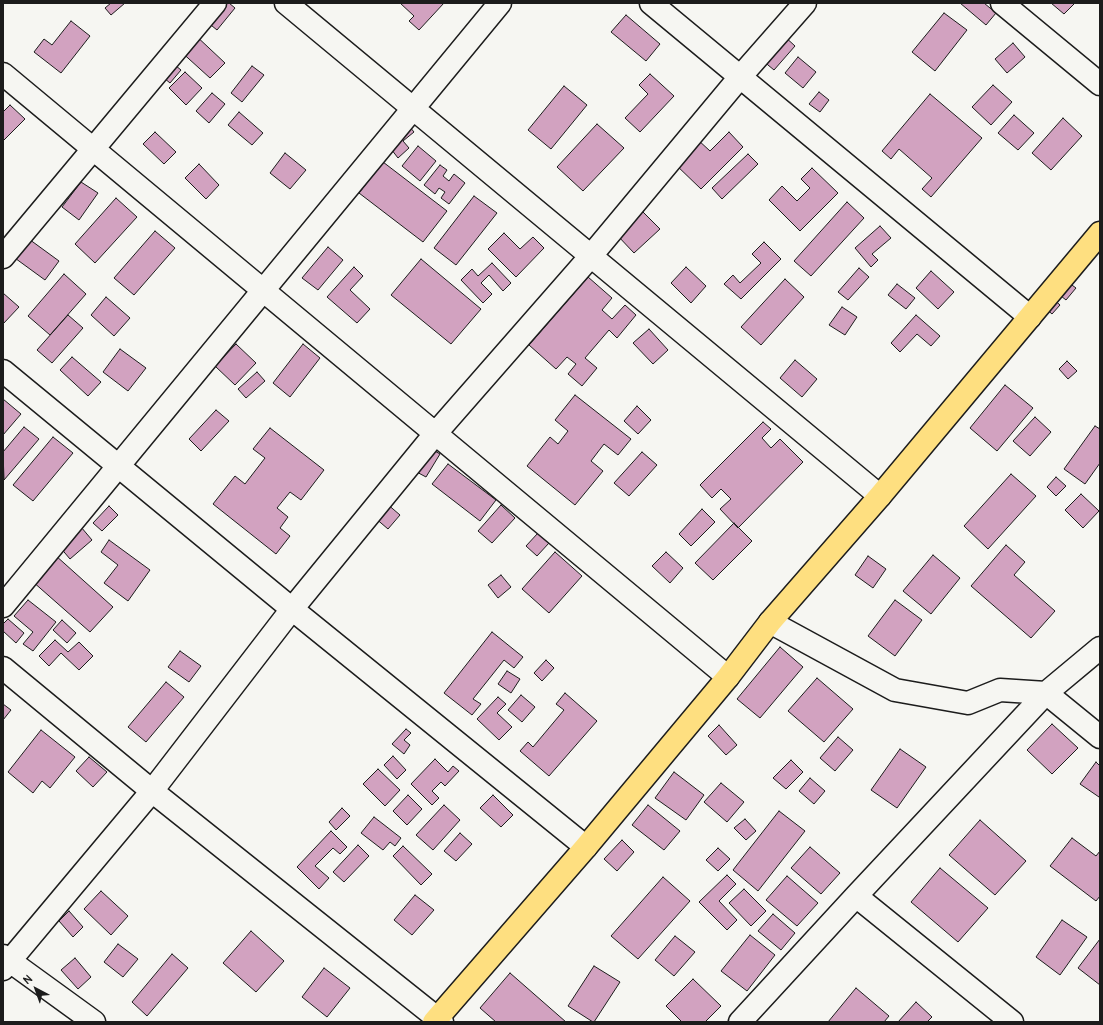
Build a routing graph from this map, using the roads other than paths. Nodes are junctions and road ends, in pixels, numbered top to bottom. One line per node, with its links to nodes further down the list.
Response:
1 (215, 3): 11 (street)
2 (286, 3): 10 (street)
3 (500, 3): 10 (street)
4 (651, 3): 8 (street)
5 (805, 3): 8 (street)
6 (1002, 3): 9 (street)
7 (3, 74): 11 (street)
8 (740, 77): 14 (street); 16 (street)
9 (1100, 84)
10 (413, 109): 14 (street); 15 (street)
11 (93, 149): 13 (street); 15 (street)
12 (1100, 233): 16 (main road)
13 (3, 257)
14 (590, 257): 18 (street); 20 (street)
15 (263, 290): 18 (street); 19 (street)
16 (1030, 317): 20 (main road)
17 (3, 370): 19 (street)
18 (435, 434): 22 (street); 26 (street)
19 (119, 465): 21 (street); 22 (street)
20 (880, 496): 23 (main road)
21 (3, 606)
22 (292, 609): 29 (street); 30 (street)
23 (770, 622): 26 (main road); 27 (street)
24 (1100, 648): 27 (street)
25 (3, 668): 29 (street)
26 (728, 677): 30 (main road)
27 (1046, 693): 28 (street); 31 (street)
28 (1100, 736)
29 (152, 791): 32 (street); 33 (street)
30 (586, 847): 33 (main road)
31 (856, 896): 35 (street); 36 (street)
32 (5, 962): 34 (street)
33 (438, 1021)
34 (94, 1022)
35 (740, 1022)
36 (1012, 1022)

